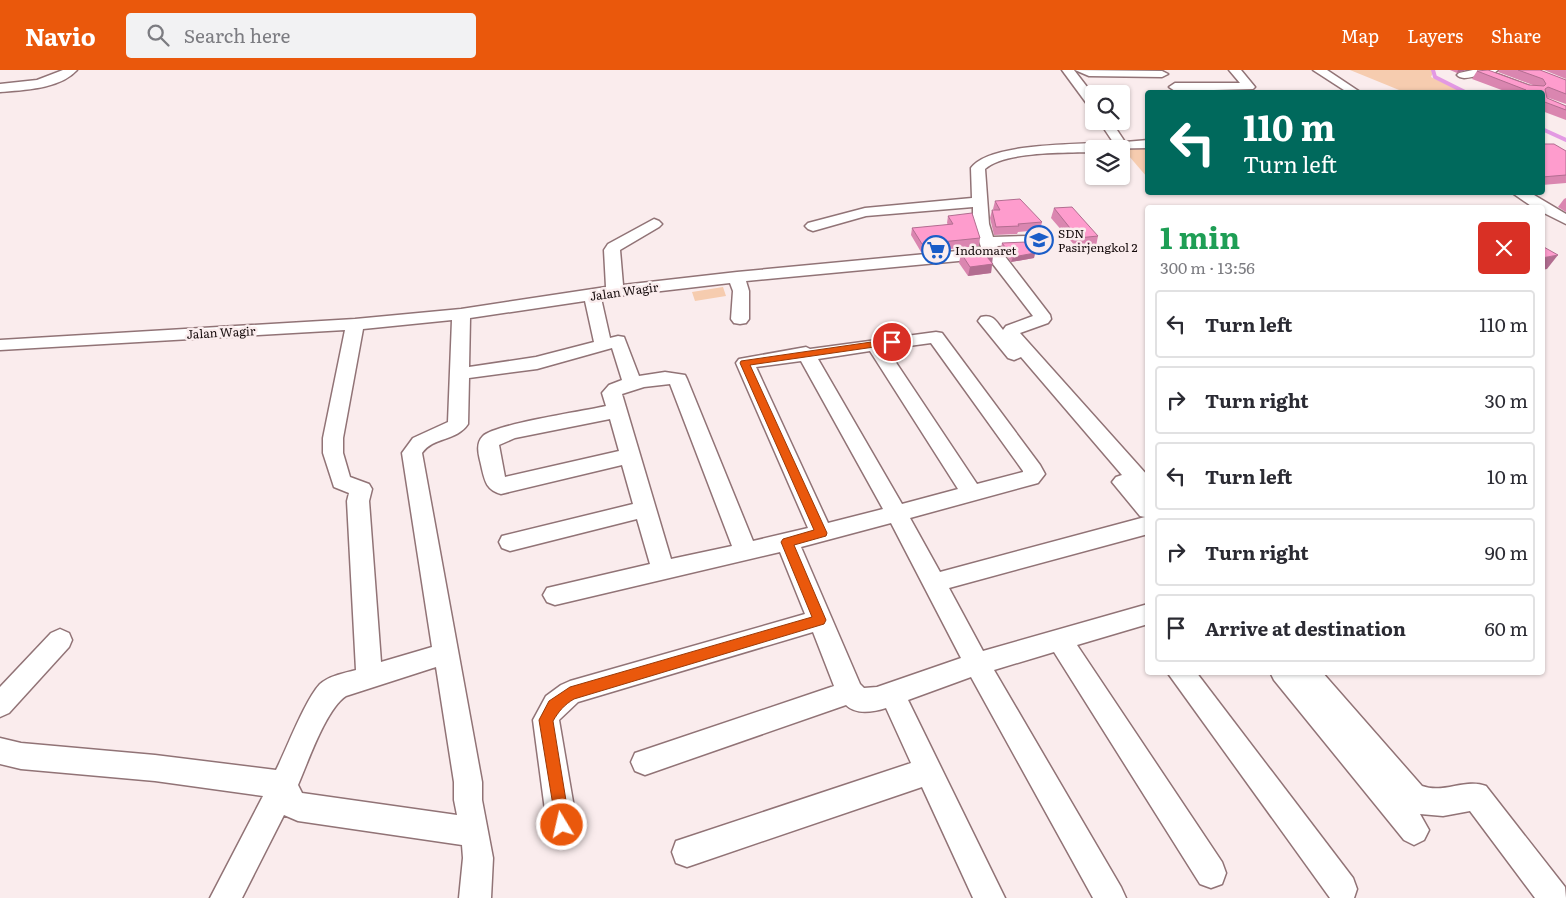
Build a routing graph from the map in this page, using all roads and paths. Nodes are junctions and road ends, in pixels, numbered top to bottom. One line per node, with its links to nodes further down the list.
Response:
1 (72, 70): 9 (street)
2 (1068, 70): 13 (street)
3 (1081, 70): 7 (street)
4 (1235, 70): 10 (street)
5 (1319, 70): 11 (street)
6 (1488, 71): 8 (street); 12 (street)
7 (1161, 72): 10 (street)
8 (1463, 75)
9 (0, 88)
10 (1177, 90)
11 (1351, 90)
12 (1529, 90)
13 (1085, 94)
14 (1145, 144): 15 (street)
15 (1130, 145)
16 (1085, 148): 19 (street)
17 (1523, 195): 20 (street)
18 (1566, 200): 20 (street)
19 (980, 202): 24 (street); 26 (street)
20 (1537, 204)
21 (1545, 208): 22 (street)
22 (1566, 220)
23 (654, 224): 28 (street)
24 (813, 226)
25 (1028, 242): 26 (street, Jalan Wagir)
26 (989, 245): 27 (street, Jalan Wagir); 42 (street)
27 (738, 277): 28 (street, Jalan Wagir); 31 (street)
28 (615, 292): 29 (street, Jalan Wagir)
29 (592, 296): 30 (street, Jalan Wagir); 34 (street)
30 (461, 314): 33 (street, Jalan Wagir); 38 (street)
31 (740, 320)
32 (987, 321): 44 (street)
33 (355, 324): 35 (street, Jalan Wagir); 64 (street)
34 (603, 344): 38 (street); 39 (street)
35 (0, 345)
36 (875, 345): 37 (street); 43 (street); 43 (street)
37 (806, 353): 46 (street); 48 (street)
38 (458, 374): 59 (street)
39 (632, 384): 40 (street); 51 (street)
40 (616, 410): 41 (street); 41 (street)
41 (630, 456): 45 (street)
42 (1145, 487)
43 (971, 492): 46 (street)
44 (1145, 506)
45 (645, 509): 49 (street); 52 (street)
46 (896, 512): 48 (street); 53 (street)
47 (1145, 526): 53 (street)
48 (822, 533): 50 (street)
49 (510, 542)
50 (787, 542): 51 (street); 55 (street)
51 (746, 551): 52 (street)
52 (663, 570): 54 (street)
53 (934, 582): 60 (street)
54 (555, 595)
55 (820, 620): 65 (street); 72 (street)
56 (1144, 620): 58 (street)
57 (60, 640): 67 (street)
58 (1060, 640): 60 (street); 76 (street)
59 (447, 653): 64 (street); 74 (street)
60 (977, 664): 66 (street); 81 (street)
61 (1182, 675): 77 (street)
62 (1285, 675): 73 (street)
63 (1308, 675): 82 (street)
64 (369, 677): 71 (street)
65 (850, 692): 66 (street); 69 (street)
66 (892, 693): 70 (street)
67 (0, 704)
68 (0, 752): 71 (street)
69 (645, 762)
70 (929, 771): 75 (street); 80 (street)
71 (284, 785): 74 (street); 78 (street)
72 (562, 825)
73 (1414, 830)
74 (475, 832): 79 (street)
75 (687, 852)
76 (1211, 873)
77 (1342, 889)
78 (226, 898)
79 (475, 898)
80 (989, 898)
81 (1110, 898)
82 (1554, 898)

